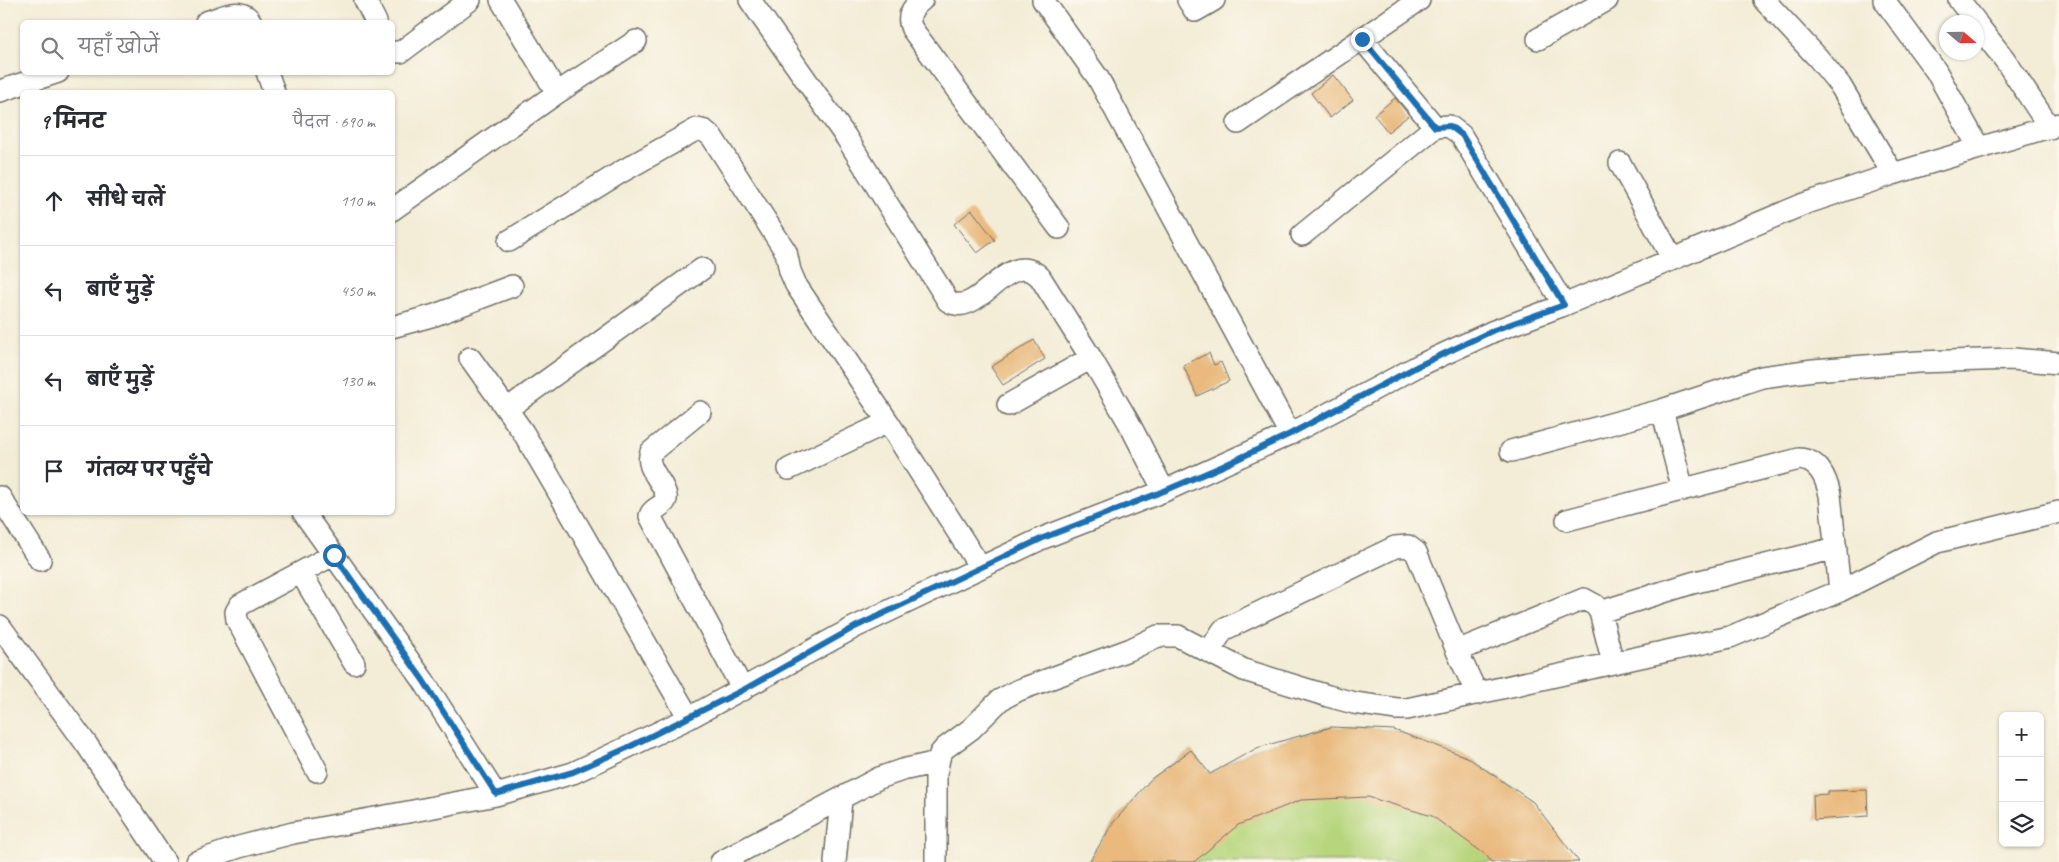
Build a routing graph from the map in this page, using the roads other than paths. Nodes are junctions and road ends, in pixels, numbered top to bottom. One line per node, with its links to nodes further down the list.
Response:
1 (365, 0): 17 (street)
2 (470, 0): 22 (street)
3 (501, 0): 27 (street)
4 (750, 0): 44 (street)
5 (922, 0): 35 (street)
6 (1044, 0): 51 (street)
7 (1188, 0): 8 (street)
8 (1214, 0)
9 (1419, 0): 19 (street)
10 (1607, 0): 20 (street)
11 (1764, 0): 33 (street)
12 (1884, 0): 31 (street)
13 (1959, 0): 15 (street)
14 (217, 13): 16 (street)
15 (1970, 15)
16 (248, 20)
17 (375, 20)
18 (1984, 33): 29 (street)
19 (1362, 39): 28 (street); 30 (street)
20 (1538, 39)
21 (636, 41): 27 (street)
22 (395, 52)
23 (268, 75): 25 (street)
24 (52, 80): 26 (street)
25 (273, 90)
26 (0, 91)
27 (557, 93): 34 (street)
28 (1238, 123)
29 (2054, 126): 31 (street)
30 (1435, 127): 36 (street); 41 (street)
31 (1979, 148): 33 (street)
32 (1620, 163): 38 (street)
33 (1892, 174): 38 (street)
34 (395, 208)
35 (1059, 228)
36 (1302, 235)
37 (509, 241): 50 (street)
38 (1672, 258): 41 (street)
39 (702, 269): 47 (street)
40 (512, 286): 42 (street)
41 (1564, 305): 51 (street)
42 (395, 326)
43 (470, 358): 47 (street)
44 (1091, 358): 46 (street); 55 (street)
45 (2059, 363): 48 (street)
46 (1008, 404)
47 (507, 409): 74 (street)
48 (1662, 410): 52 (street); 54 (street)
49 (700, 412): 72 (street)
50 (888, 422): 53 (street); 63 (street)
51 (1290, 434): 55 (street)
52 (1511, 451)
53 (789, 469)
54 (1683, 490): 59 (street); 60 (street)
55 (1164, 491): 63 (street)
56 (0, 497): 62 (street)
57 (2059, 512): 65 (street)
58 (305, 515): 61 (street)
59 (1567, 520)
60 (1836, 548): 65 (street); 66 (street)
61 (334, 555): 64 (street); 77 (street)
62 (40, 560)
63 (980, 568): 72 (street)
64 (301, 573): 70 (street); 76 (street)
65 (1840, 590): 71 (street)
66 (1600, 612): 68 (street); 71 (street)
67 (0, 626): 80 (street)
68 (1457, 651): 69 (street); 73 (street)
69 (1209, 652): 73 (street); 75 (street)
70 (354, 663)
71 (1613, 663): 73 (street)
72 (743, 690): 74 (street)
73 (1477, 694)
74 (689, 718): 77 (street)
75 (938, 762): 78 (street); 84 (street)
76 (317, 771)
77 (496, 794): 81 (street)
78 (841, 800): 79 (street); 83 (street)
79 (740, 857): 82 (street)
80 (165, 862)
81 (196, 862)
82 (721, 862)
83 (835, 862)
84 (936, 862)

